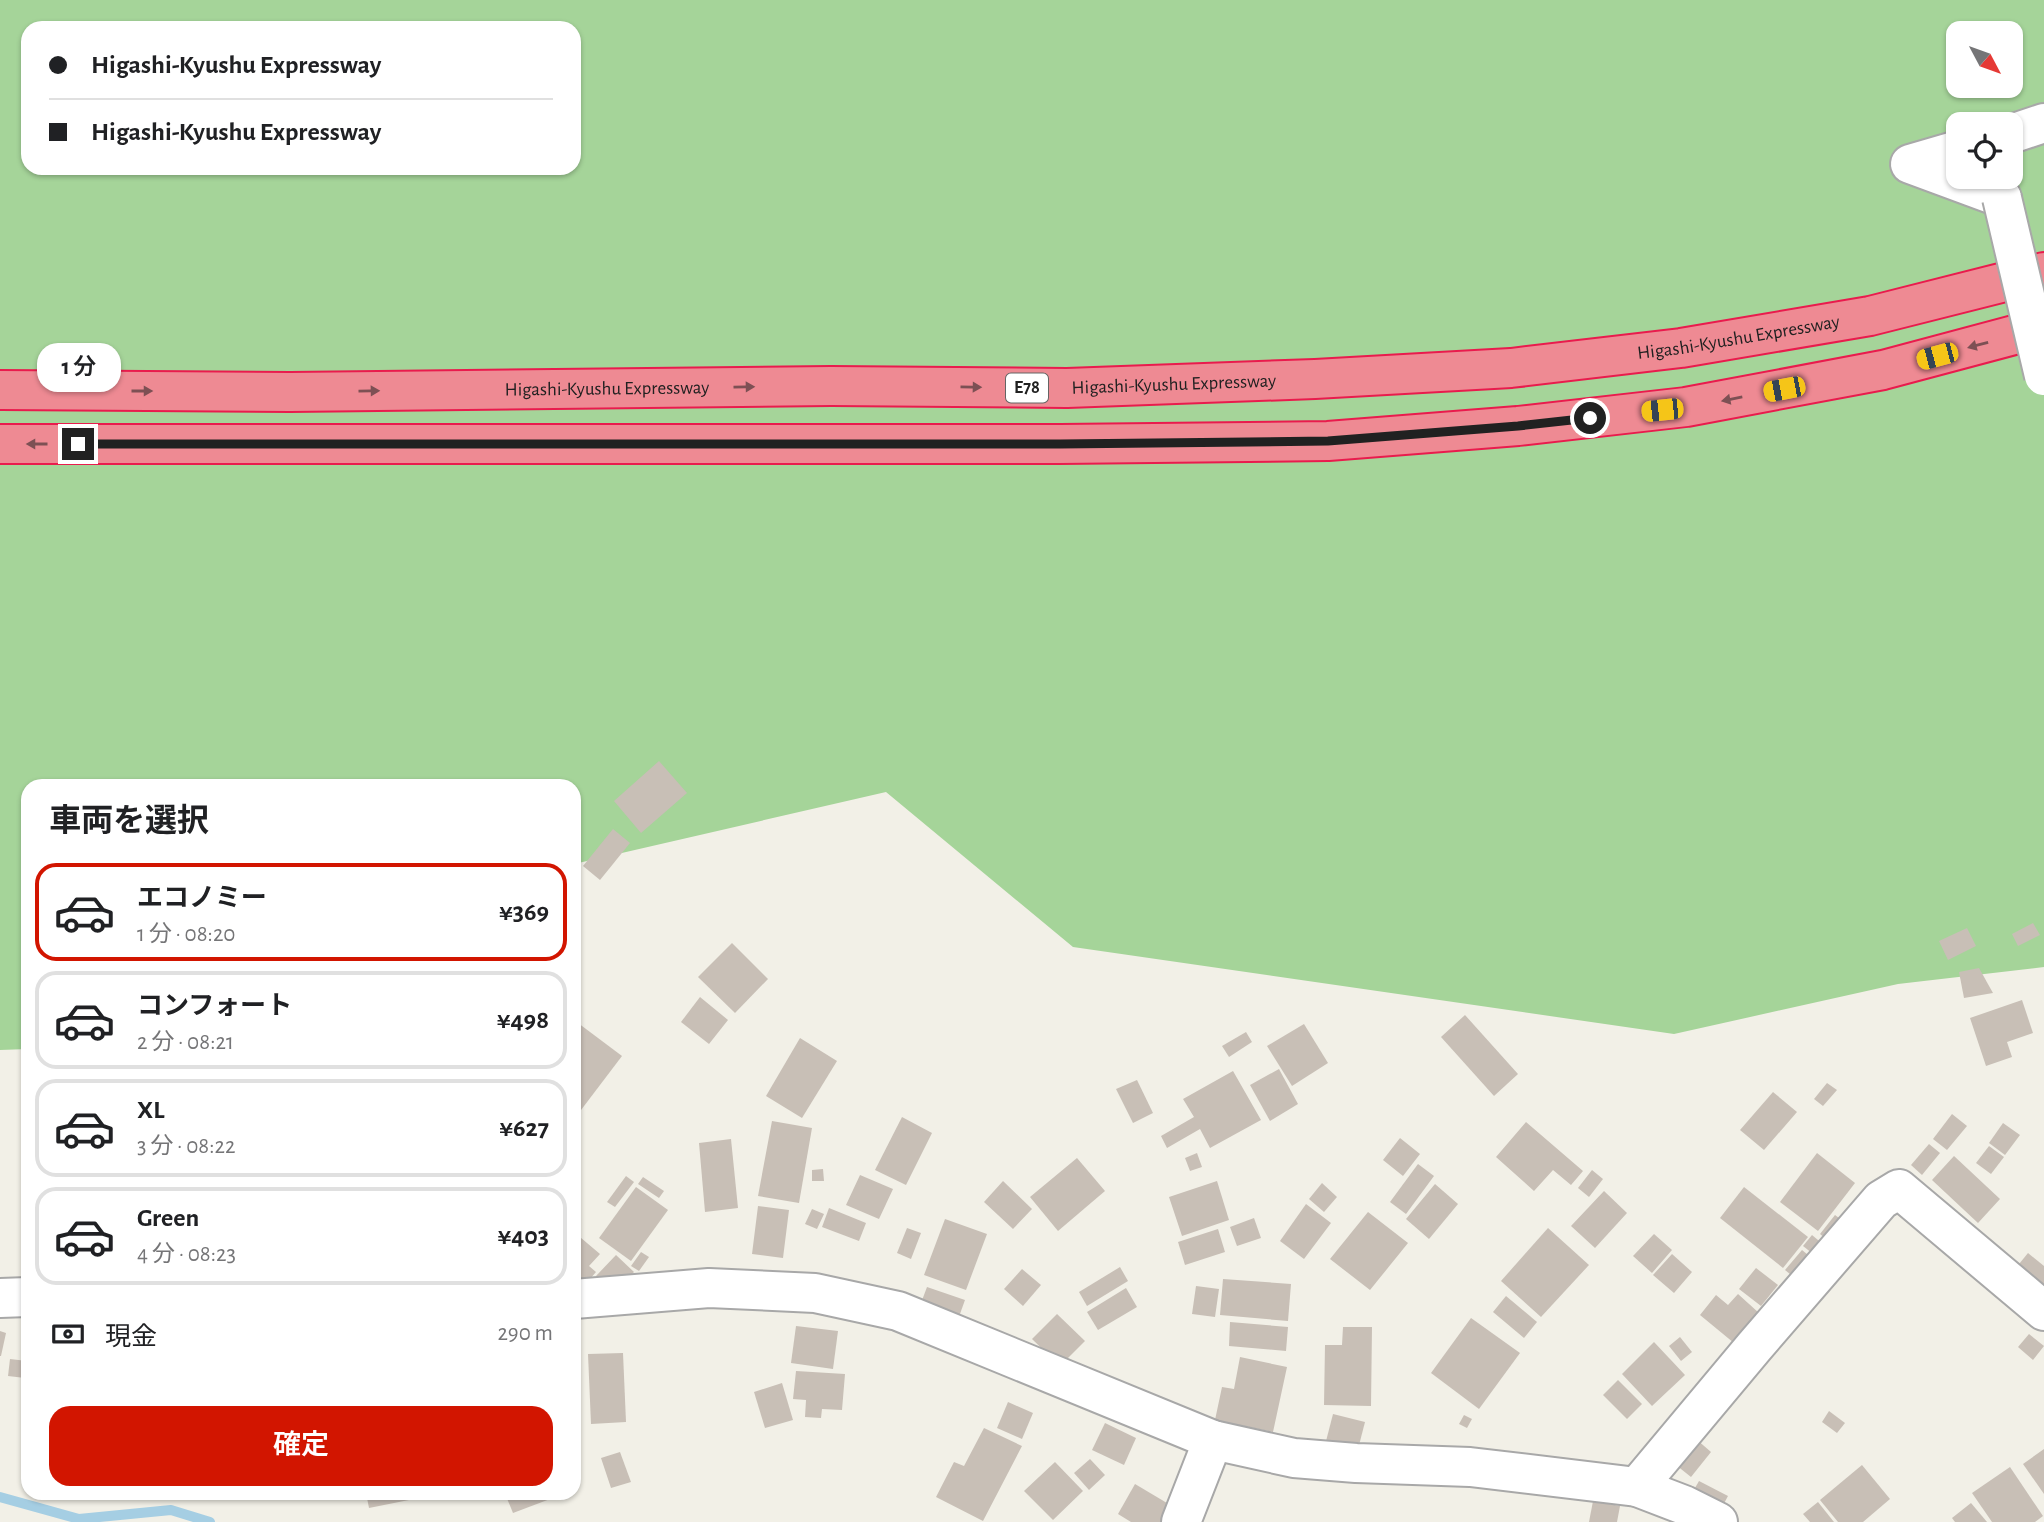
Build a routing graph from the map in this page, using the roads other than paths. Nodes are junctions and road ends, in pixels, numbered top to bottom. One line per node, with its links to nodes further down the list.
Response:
1 (2044, 123): 2 (street)
2 (2023, 130)
3 (1946, 154): 4 (street, bridge)
4 (1946, 177)
5 (1978, 189): 8 (street, bridge)
6 (2044, 272): 9 (highway, Higashi-Kyushu Expressway / E78, one-way to 6)
7 (2044, 327): 10 (highway, one-way to 10)
8 (2044, 376)
9 (0, 390)
10 (0, 444)
11 (21, 1297): 12 (street)
12 (0, 1298)
13 (581, 1298): 15 (street)
14 (2044, 1311): 16 (street)
15 (1213, 1440): 16 (street); 18 (street)
16 (1637, 1487): 17 (street)
17 (1686, 1513): 19 (street)
18 (1181, 1522)
19 (1718, 1522)

